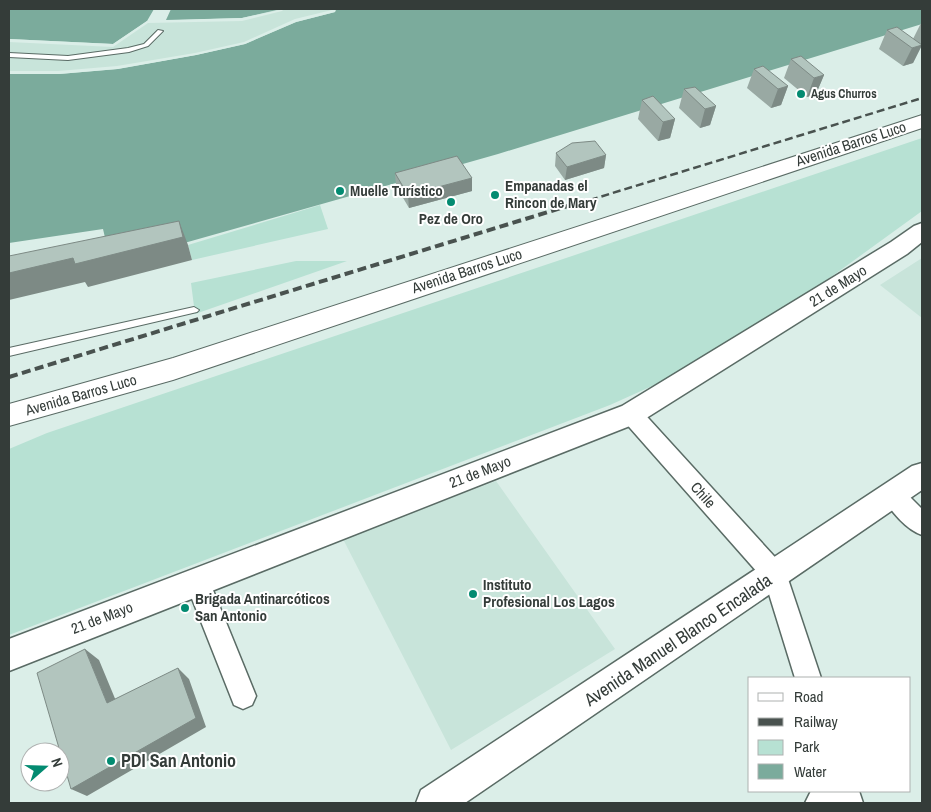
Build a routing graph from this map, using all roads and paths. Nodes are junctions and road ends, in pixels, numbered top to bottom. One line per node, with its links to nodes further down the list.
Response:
1 (160, 31): 2 (lane)
2 (9, 56)
3 (922, 109): 8 (main road, Avenida Barros Luco)
4 (922, 121): 10 (main road, Avenida Barros Luco)
5 (922, 231): 9 (street, 21 de Mayo)
6 (194, 310): 7 (lane)
7 (9, 352)
8 (9, 396)
9 (631, 414): 14 (street, Chile); 15 (street, 21 de Mayo)
10 (9, 415)
11 (922, 475): 12 (street, Avenida Manuel Blanco Encalada)
12 (894, 496): 13 (street); 14 (street, Avenida Manuel Blanco Encalada)
13 (922, 524)
14 (775, 575): 17 (street); 20 (street, Avenida Manuel Blanco Encalada)
15 (197, 581): 16 (street, 21 de Mayo); 18 (street)
16 (9, 655)
17 (808, 677)
18 (243, 696)
19 (832, 792): 21 (street)
20 (434, 803)
21 (819, 803)

